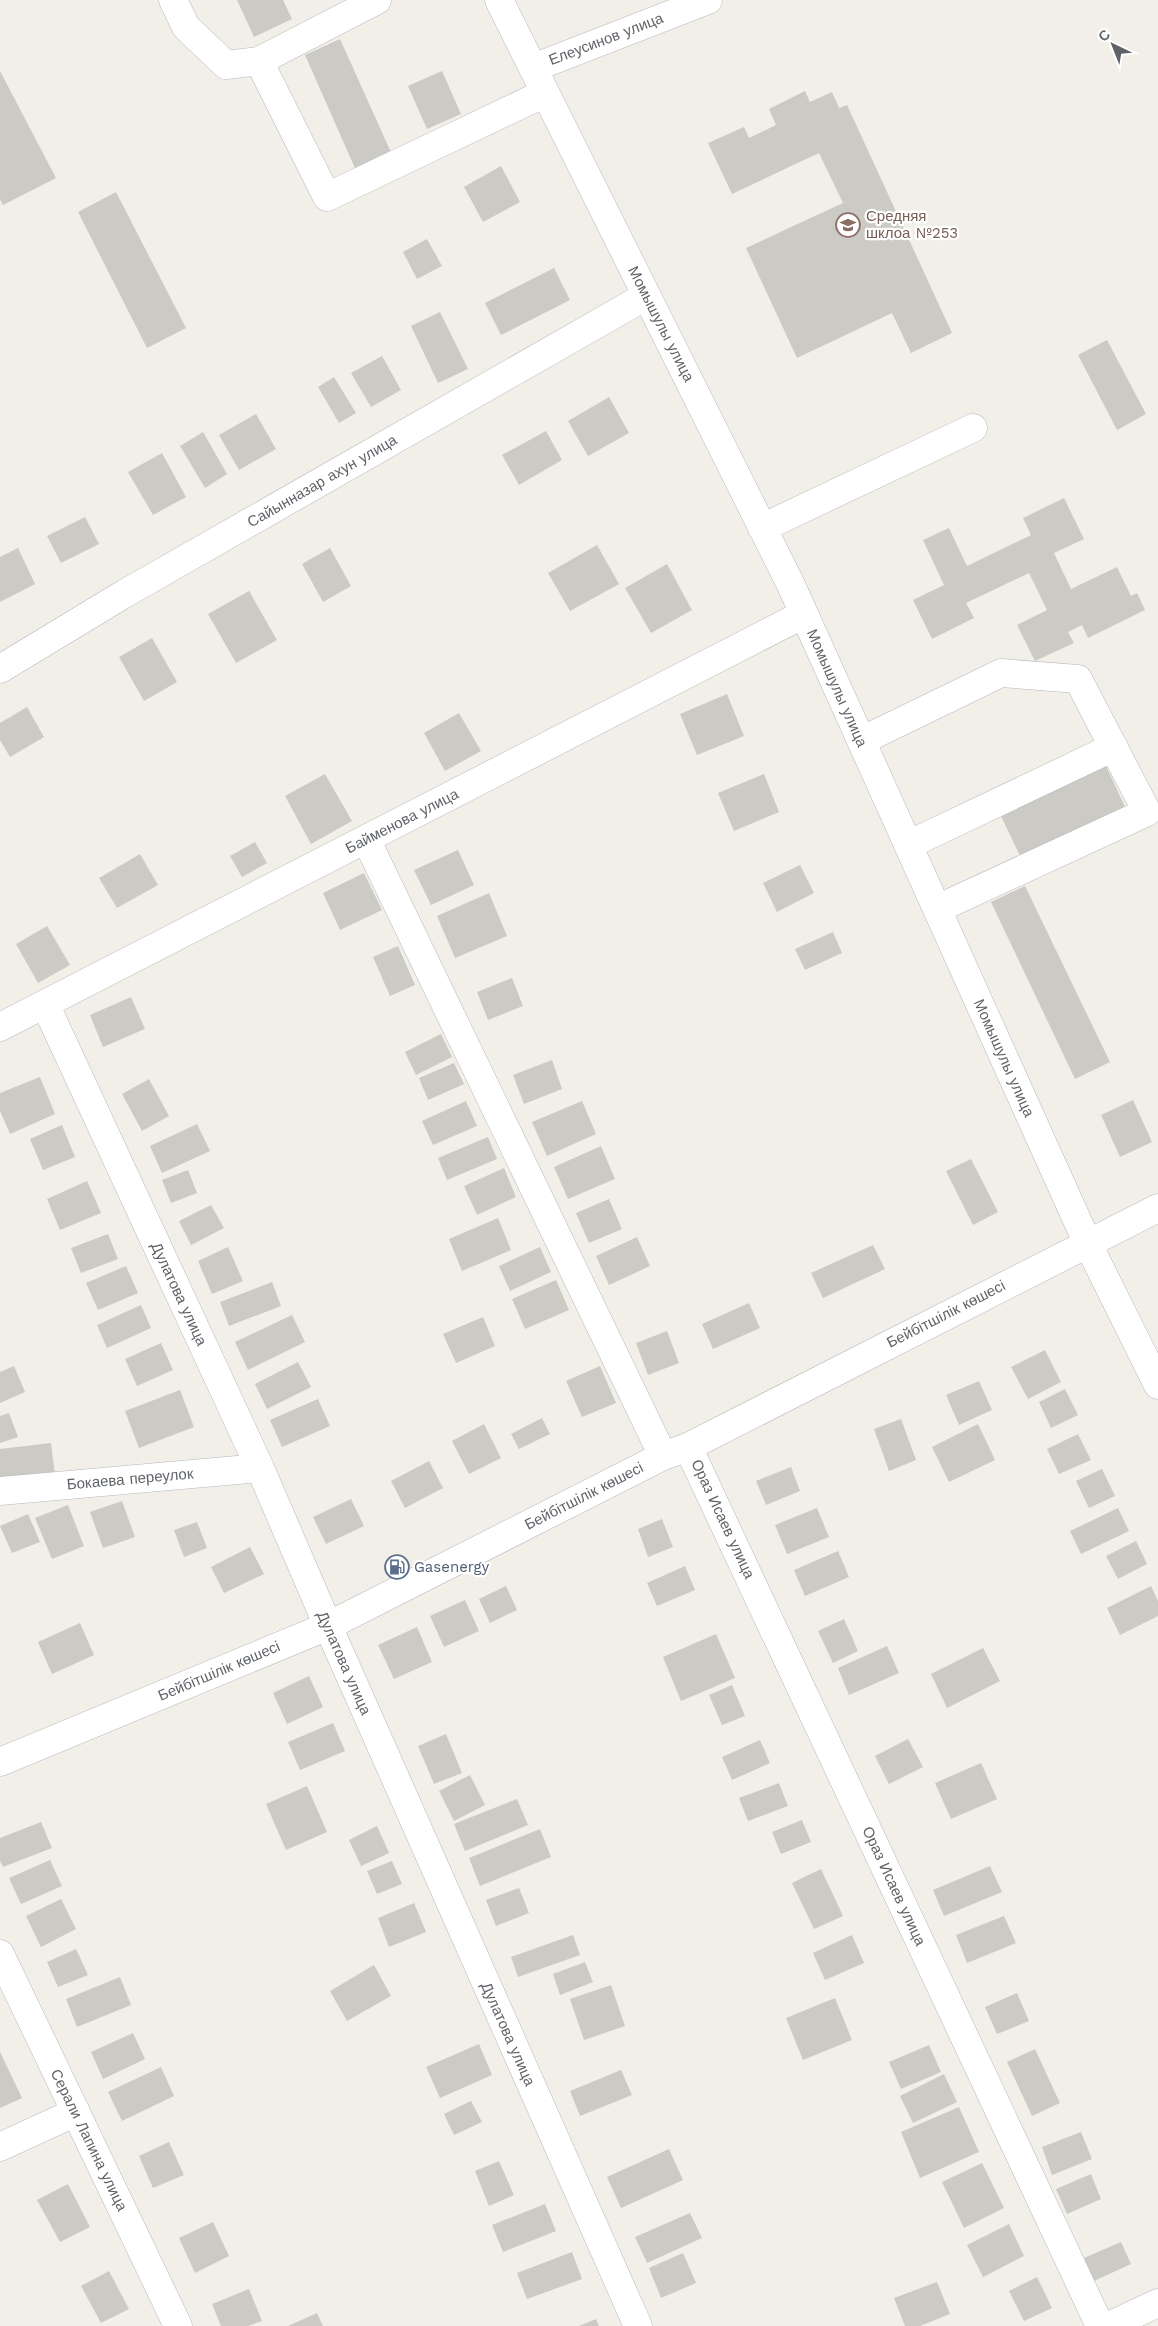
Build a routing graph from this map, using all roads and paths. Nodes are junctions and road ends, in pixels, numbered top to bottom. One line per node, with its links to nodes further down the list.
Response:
1 (173, 0): 6 (street)
2 (377, 0): 6 (street)
3 (499, 0): 7 (street, Момышулы улица)
4 (708, 0): 5 (street, Елеусинов улица)
5 (659, 9): 7 (street, Елеусинов улица)
6 (259, 61): 8 (street)
7 (533, 68): 8 (street, Момышулы улица)
8 (546, 93): 9 (street, Момышулы улица)
9 (646, 296): 11 (street, Момышулы улица); 13 (street, Сайынназар ахун улица)
10 (973, 428): 11 (street)
11 (762, 528): 12 (street, Момышулы улица)
12 (804, 614): 14 (street, Момышулы улица); 16 (street, Байменова улица)
13 (0, 669)
14 (861, 741): 15 (street); 17 (street, Момышулы улица)
15 (1114, 747): 17 (street); 18 (street)
16 (366, 840): 19 (street, Байменова улица); 25 (street)
17 (908, 845): 18 (street, Момышулы улица)
18 (937, 909): 22 (street, Момышулы улица)
19 (44, 1004): 20 (street, Байменова улица); 26 (street, Дулатова улица)
20 (0, 1027)
21 (1158, 1208): 22 (street, Бейбітшілік көшесі)
22 (1087, 1242): 23 (street, Момышулы улица); 24 (street, Бейбітшілік көшесі)
23 (1158, 1385)
24 (688, 1446): 25 (street, Бейбітшілік көшесі); 36 (street, Ораз Исаев улица)
25 (664, 1456): 28 (street, Бейбітшілік көшесі)
26 (260, 1468): 27 (street, Бокаева переулок); 28 (street, Дулатова улица)
27 (0, 1491)
28 (328, 1626): 29 (street, Бейбітшілік көшесі); 35 (street, Дулатова улица)
29 (0, 1762)
30 (3, 1970): 31 (street, Серали Лапина улица)
31 (76, 2112): 32 (street); 34 (street, Серали Лапина улица)
32 (0, 2146)
33 (1158, 2303): 37 (street)
34 (178, 2326)
35 (638, 2326)
36 (1100, 2326)
37 (1109, 2326)

